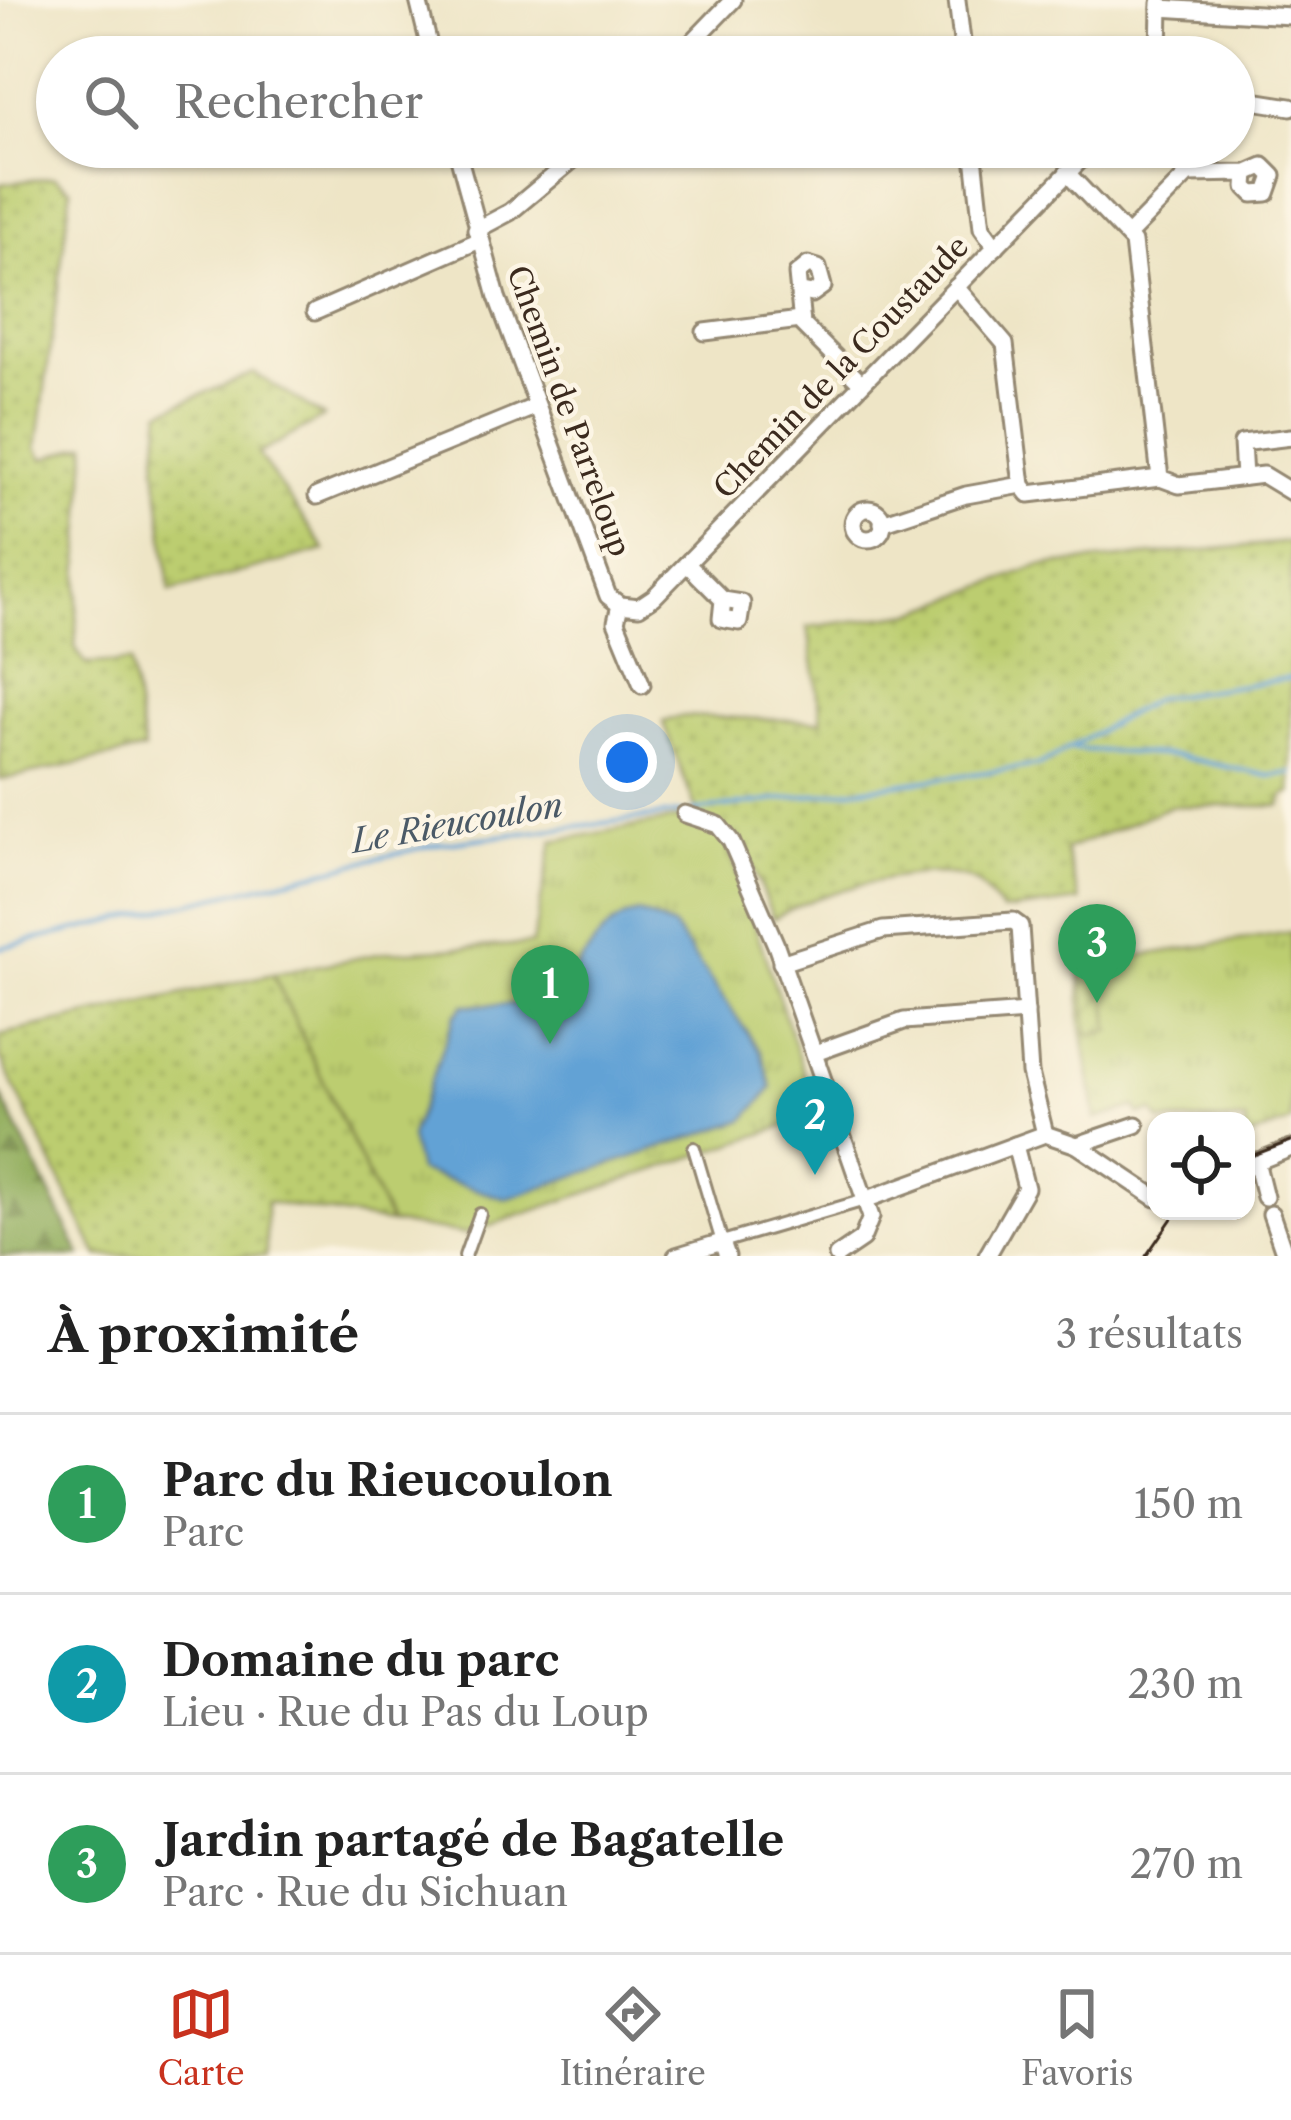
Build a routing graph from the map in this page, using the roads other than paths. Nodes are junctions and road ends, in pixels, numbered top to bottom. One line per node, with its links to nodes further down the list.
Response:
1 (418, 0): 6 (street)
2 (733, 0): 7 (street)
3 (958, 0): 8 (street)
4 (1160, 4): 5 (street); 9 (street)
5 (1291, 16)
6 (427, 36)
7 (698, 36)
8 (962, 36)
9 (1159, 36)
10 (1255, 101): 11 (street)
11 (1291, 107)
12 (461, 168): 19 (street, Chemin de Parreloup)
13 (563, 168): 19 (street)
14 (976, 168): 20 (street)
15 (1072, 168): 16 (street, Chemin de la Coustaude)
16 (1067, 173): 18 (street); 20 (street, Chemin de la Coustaude)
17 (1247, 173): 18 (street)
18 (1129, 234): 30 (street)
19 (478, 235): 23 (street); 27 (street, Chemin de Parreloup)
20 (996, 247): 21 (street, Chemin de la Coustaude)
21 (956, 287): 26 (street, Chemin de la Coustaude); 31 (street)
22 (802, 292): 24 (street)
23 (315, 312)
24 (800, 320): 25 (street); 26 (street)
25 (705, 332)
26 (860, 382): 35 (street, Chemin de la Coustaude)
27 (537, 406): 33 (street); 37 (street, Chemin de Parreloup)
28 (1291, 437): 29 (street)
29 (1244, 477): 30 (street); 32 (street)
30 (1160, 478): 31 (street)
31 (1022, 485): 34 (street)
32 (1291, 492)
33 (317, 496)
34 (882, 523)
35 (687, 564): 36 (street); 37 (street, Chemin de la Coustaude)
36 (723, 600)
37 (620, 604): 38 (street, Chemin de Parreloup)
38 (642, 685)
39 (686, 816): 40 (street)
40 (781, 963): 41 (street); 42 (street)
41 (1026, 1012): 42 (street); 44 (street)
42 (815, 1053): 53 (street)
43 (1136, 1125): 46 (street)
44 (1045, 1134): 45 (street); 46 (street)
45 (1015, 1145): 53 (street); 61 (street)
46 (1077, 1145): 51 (street)
47 (694, 1148): 56 (street)
48 (1291, 1148): 49 (street)
49 (1255, 1162)
50 (1255, 1173): 52 (street)
51 (1147, 1192)
52 (1265, 1197)
53 (865, 1200): 56 (street); 60 (street)
54 (480, 1214): 58 (street)
55 (1271, 1214): 57 (street)
56 (725, 1249): 59 (street)
57 (1287, 1255)
58 (465, 1256)
59 (676, 1256)
60 (837, 1256)
61 (987, 1256)

